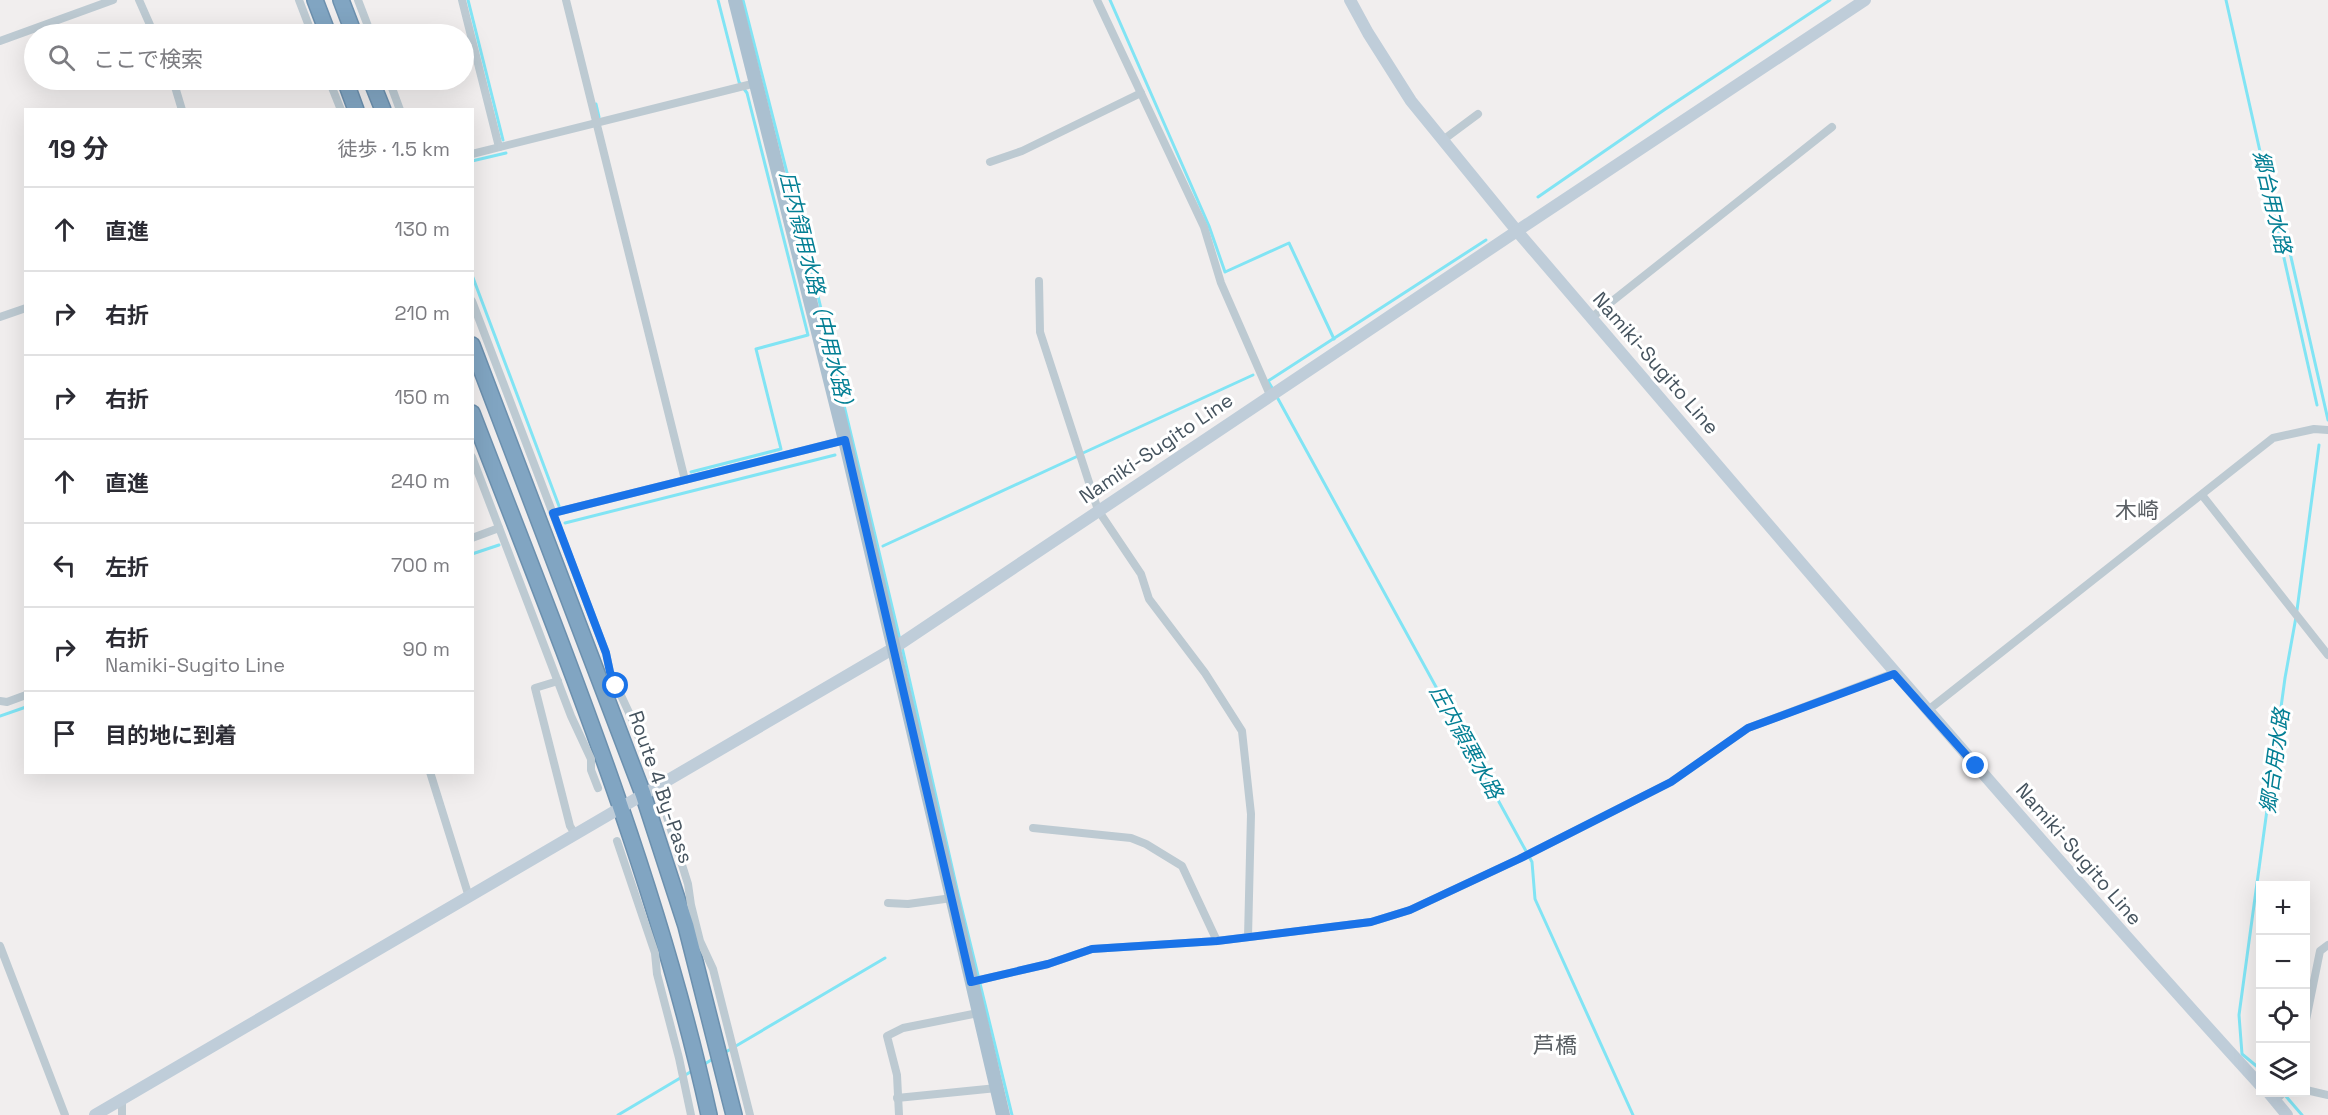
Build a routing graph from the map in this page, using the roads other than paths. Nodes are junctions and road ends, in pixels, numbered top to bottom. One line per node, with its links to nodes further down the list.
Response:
1 (114, 0): 13 (street)
2 (139, 0): 14 (street)
3 (299, 0): 15 (street)
4 (315, 0): 16 (highway)
5 (341, 0): 17 (highway)
6 (358, 0): 18 (street)
7 (462, 0): 19 (street)
8 (566, 0): 36 (street)
9 (735, 0): 23 (main road)
10 (1097, 0): 29 (street)
11 (1350, 0): 38 (main road)
12 (1865, 0): 42 (main road)
13 (47, 24)
14 (150, 24)
15 (308, 24)
16 (324, 24)
17 (350, 24)
18 (368, 24)
19 (468, 24)
20 (24, 32): 21 (street)
21 (0, 41)
22 (474, 48): 39 (street)
23 (756, 82): 36 (street); 52 (main road)
24 (176, 90): 30 (street)
25 (333, 90): 31 (street)
26 (349, 90): 32 (highway)
27 (375, 90): 33 (highway)
28 (393, 90): 34 (street)
29 (1141, 93): 41 (street); 49 (street)
30 (181, 108)
31 (340, 108)
32 (355, 108)
33 (382, 108)
34 (399, 108)
35 (1478, 114): 38 (street)
36 (597, 122): 39 (street); 54 (street)
37 (1832, 127): 47 (street)
38 (1443, 140): 42 (main road)
39 (499, 147): 40 (street)
40 (474, 153)
41 (990, 162)
42 (1517, 231): 47 (main road, Namiki-Sugito Line); 49 (main road, Namiki-Sugito Line)
43 (1039, 281): 56 (street)
44 (474, 306): 57 (street)
45 (24, 309): 46 (street)
46 (0, 317)
47 (1591, 318): 62 (main road, Namiki-Sugito Line)
48 (474, 350): 64 (highway, Route 4 By-Pass)
49 (1269, 395): 56 (main road, Namiki-Sugito Line)
50 (474, 419): 68 (highway)
51 (2328, 430): 55 (street)
52 (845, 440): 54 (street); 60 (main road)
53 (474, 463): 58 (street)
54 (686, 480): 57 (street)
55 (2202, 495): 61 (street); 67 (street)
56 (1098, 510): 60 (main road, Namiki-Sugito Line); 82 (street)
57 (553, 513): 64 (street)
58 (499, 528): 59 (street); 63 (street)
59 (474, 537)
60 (894, 648): 72 (main road, Namiki-Sugito Line); 79 (main road)
61 (2328, 655)
62 (1894, 674): 67 (main road, Namiki-Sugito Line); 82 (street)
63 (558, 681): 68 (street); 76 (street)
64 (610, 689): 69 (street); 72 (highway, Route 4 By-Pass)
65 (24, 696): 66 (street)
66 (0, 701)
67 (1927, 711): 90 (main road, Namiki-Sugito Line)
68 (591, 742): 71 (street); 73 (highway)
69 (648, 762)
70 (431, 774): 78 (street)
71 (598, 788)
72 (643, 794): 73 (main road, Namiki-Sugito Line); 81 (highway, Route 4 By-Pass)
73 (621, 807): 76 (main road, Namiki-Sugito Line); 83 (highway)
74 (667, 817): 81 (street)
75 (1033, 828): 84 (street)
76 (575, 834): 78 (main road, Namiki-Sugito Line)
77 (617, 841): 83 (street)
78 (469, 897): 96 (main road, Namiki-Sugito Line)
79 (952, 898): 80 (street); 87 (main road)
80 (888, 903)
81 (691, 925): 102 (highway, Route 4 By-Pass); 103 (street)
82 (1248, 937): 84 (street)
83 (657, 939): 100 (street); 101 (highway)
84 (1217, 941): 87 (street)
85 (2328, 945): 88 (street)
86 (0, 946): 97 (street)
87 (971, 982): 89 (main road)
88 (2310, 1000)
89 (978, 1013): 91 (main road); 95 (street)
90 (2256, 1080)
91 (997, 1088): 95 (street); 105 (main road)
92 (2310, 1091): 93 (street)
93 (2328, 1095)
94 (2277, 1097): 106 (main road)
95 (897, 1098): 104 (street)
96 (122, 1100): 98 (main road, Namiki-Sugito Line); 99 (street)
97 (65, 1115)
98 (95, 1115)
99 (122, 1115)
100 (692, 1115)
101 (709, 1115)
102 (734, 1115)
103 (750, 1115)
104 (899, 1115)
105 (1003, 1115)
106 (2288, 1115)

